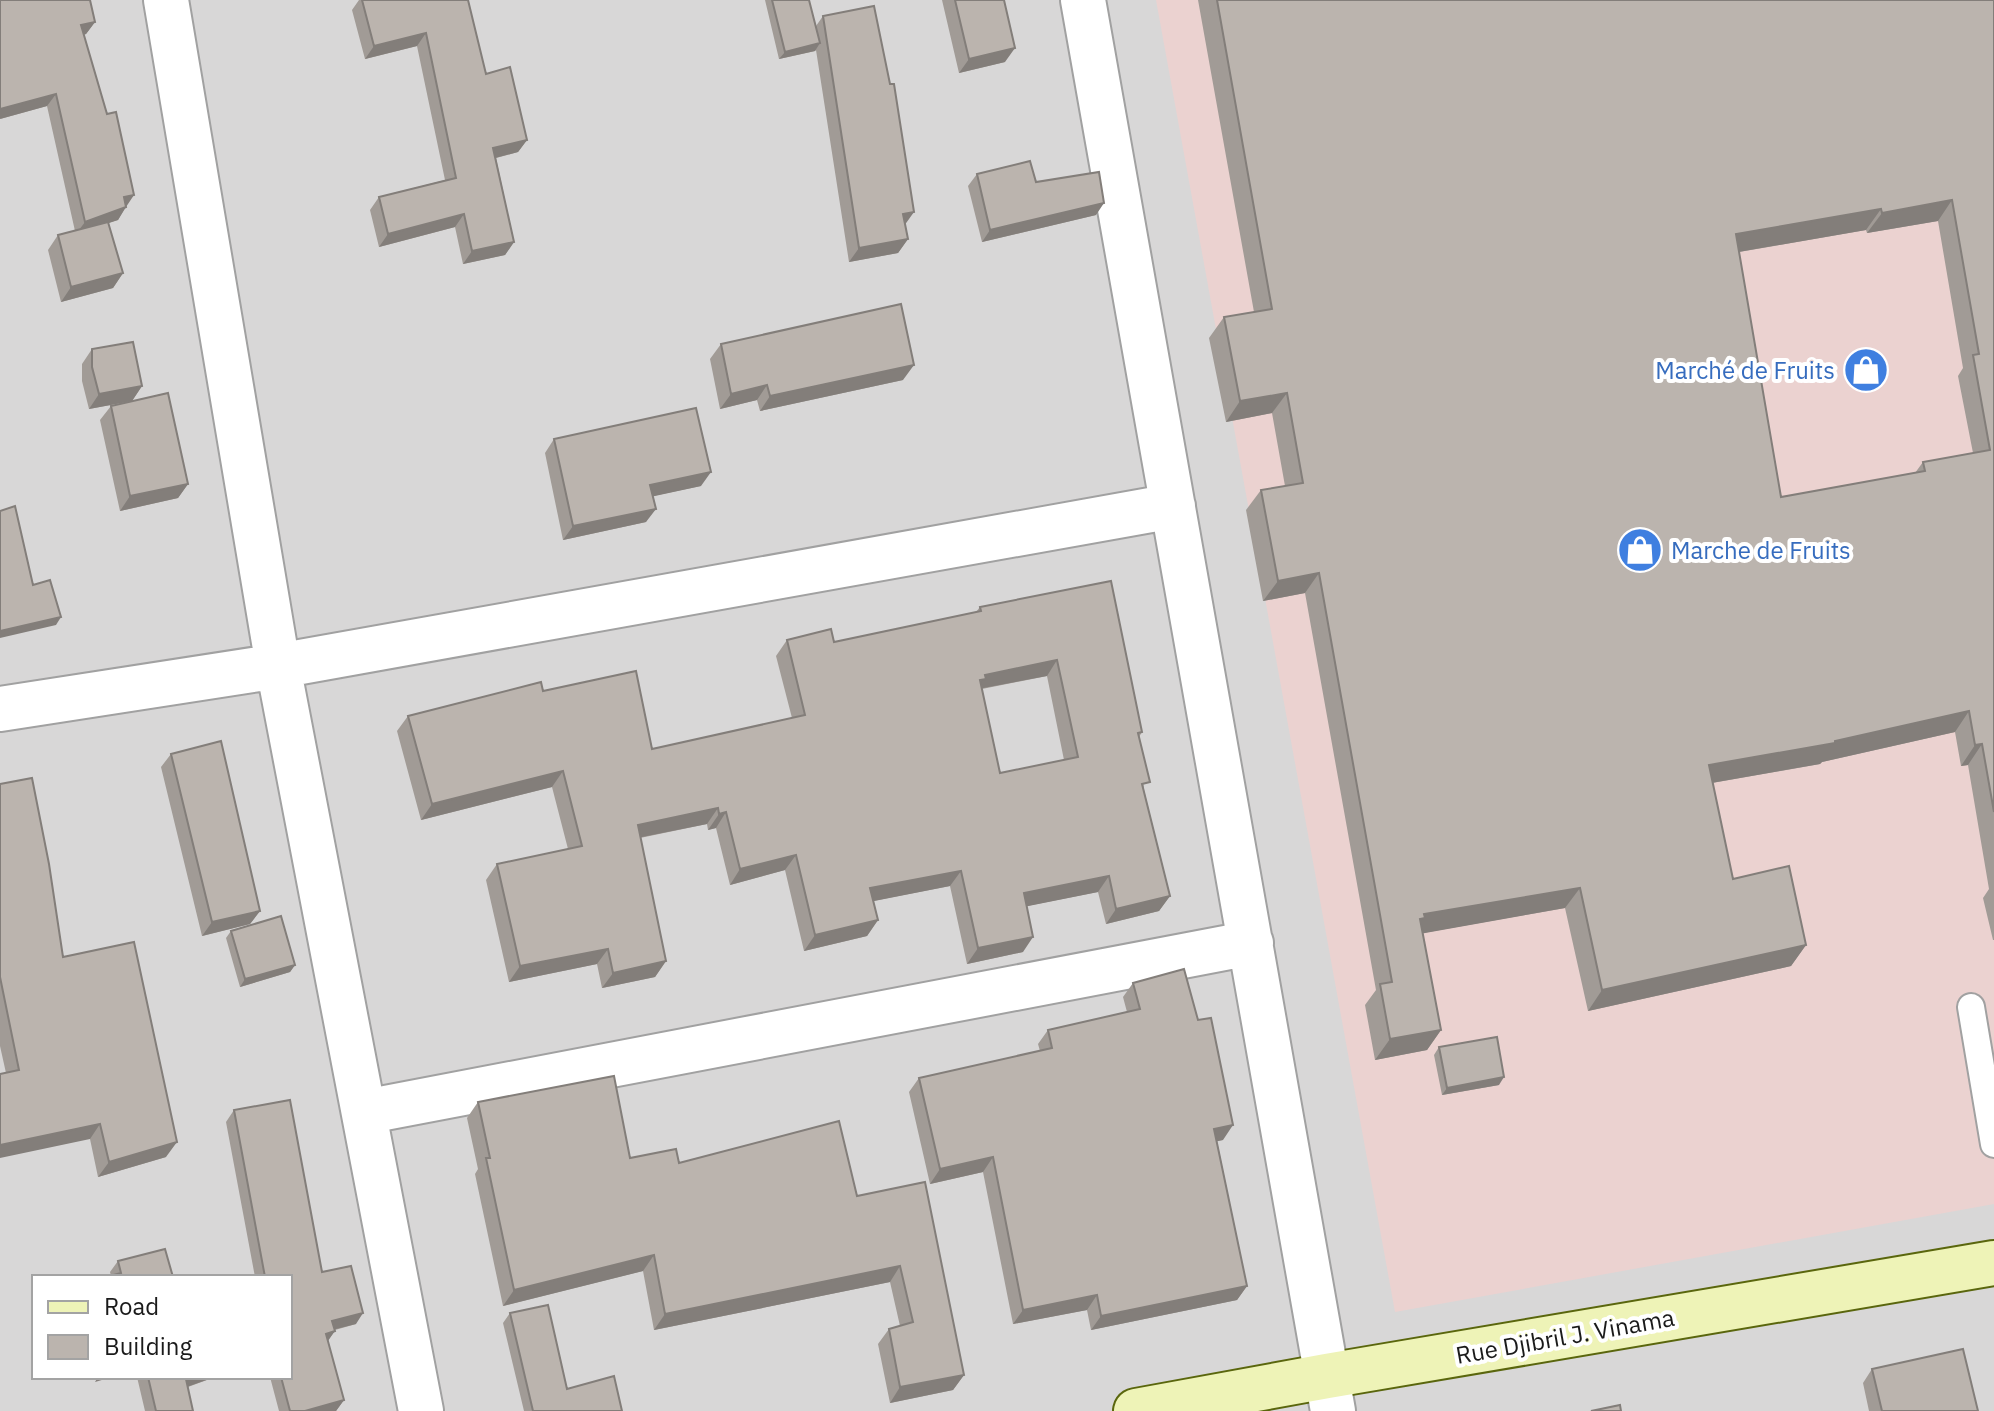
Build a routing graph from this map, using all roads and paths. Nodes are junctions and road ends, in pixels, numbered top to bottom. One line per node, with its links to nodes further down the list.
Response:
1 (166, 0): 4 (street)
2 (1083, 0): 3 (street)
3 (1173, 506): 4 (street); 6 (street)
4 (278, 666): 5 (street); 8 (street)
5 (0, 709)
6 (1251, 943): 8 (street); 11 (street)
7 (1971, 1007): 9 (lane)
8 (364, 1112): 12 (street)
9 (1994, 1144)
10 (1994, 1263): 11 (street, Rue Djibril J. Vinama)
11 (1330, 1394): 13 (street, Rue Djibril J. Vinama)
12 (421, 1411)
13 (1136, 1411)

